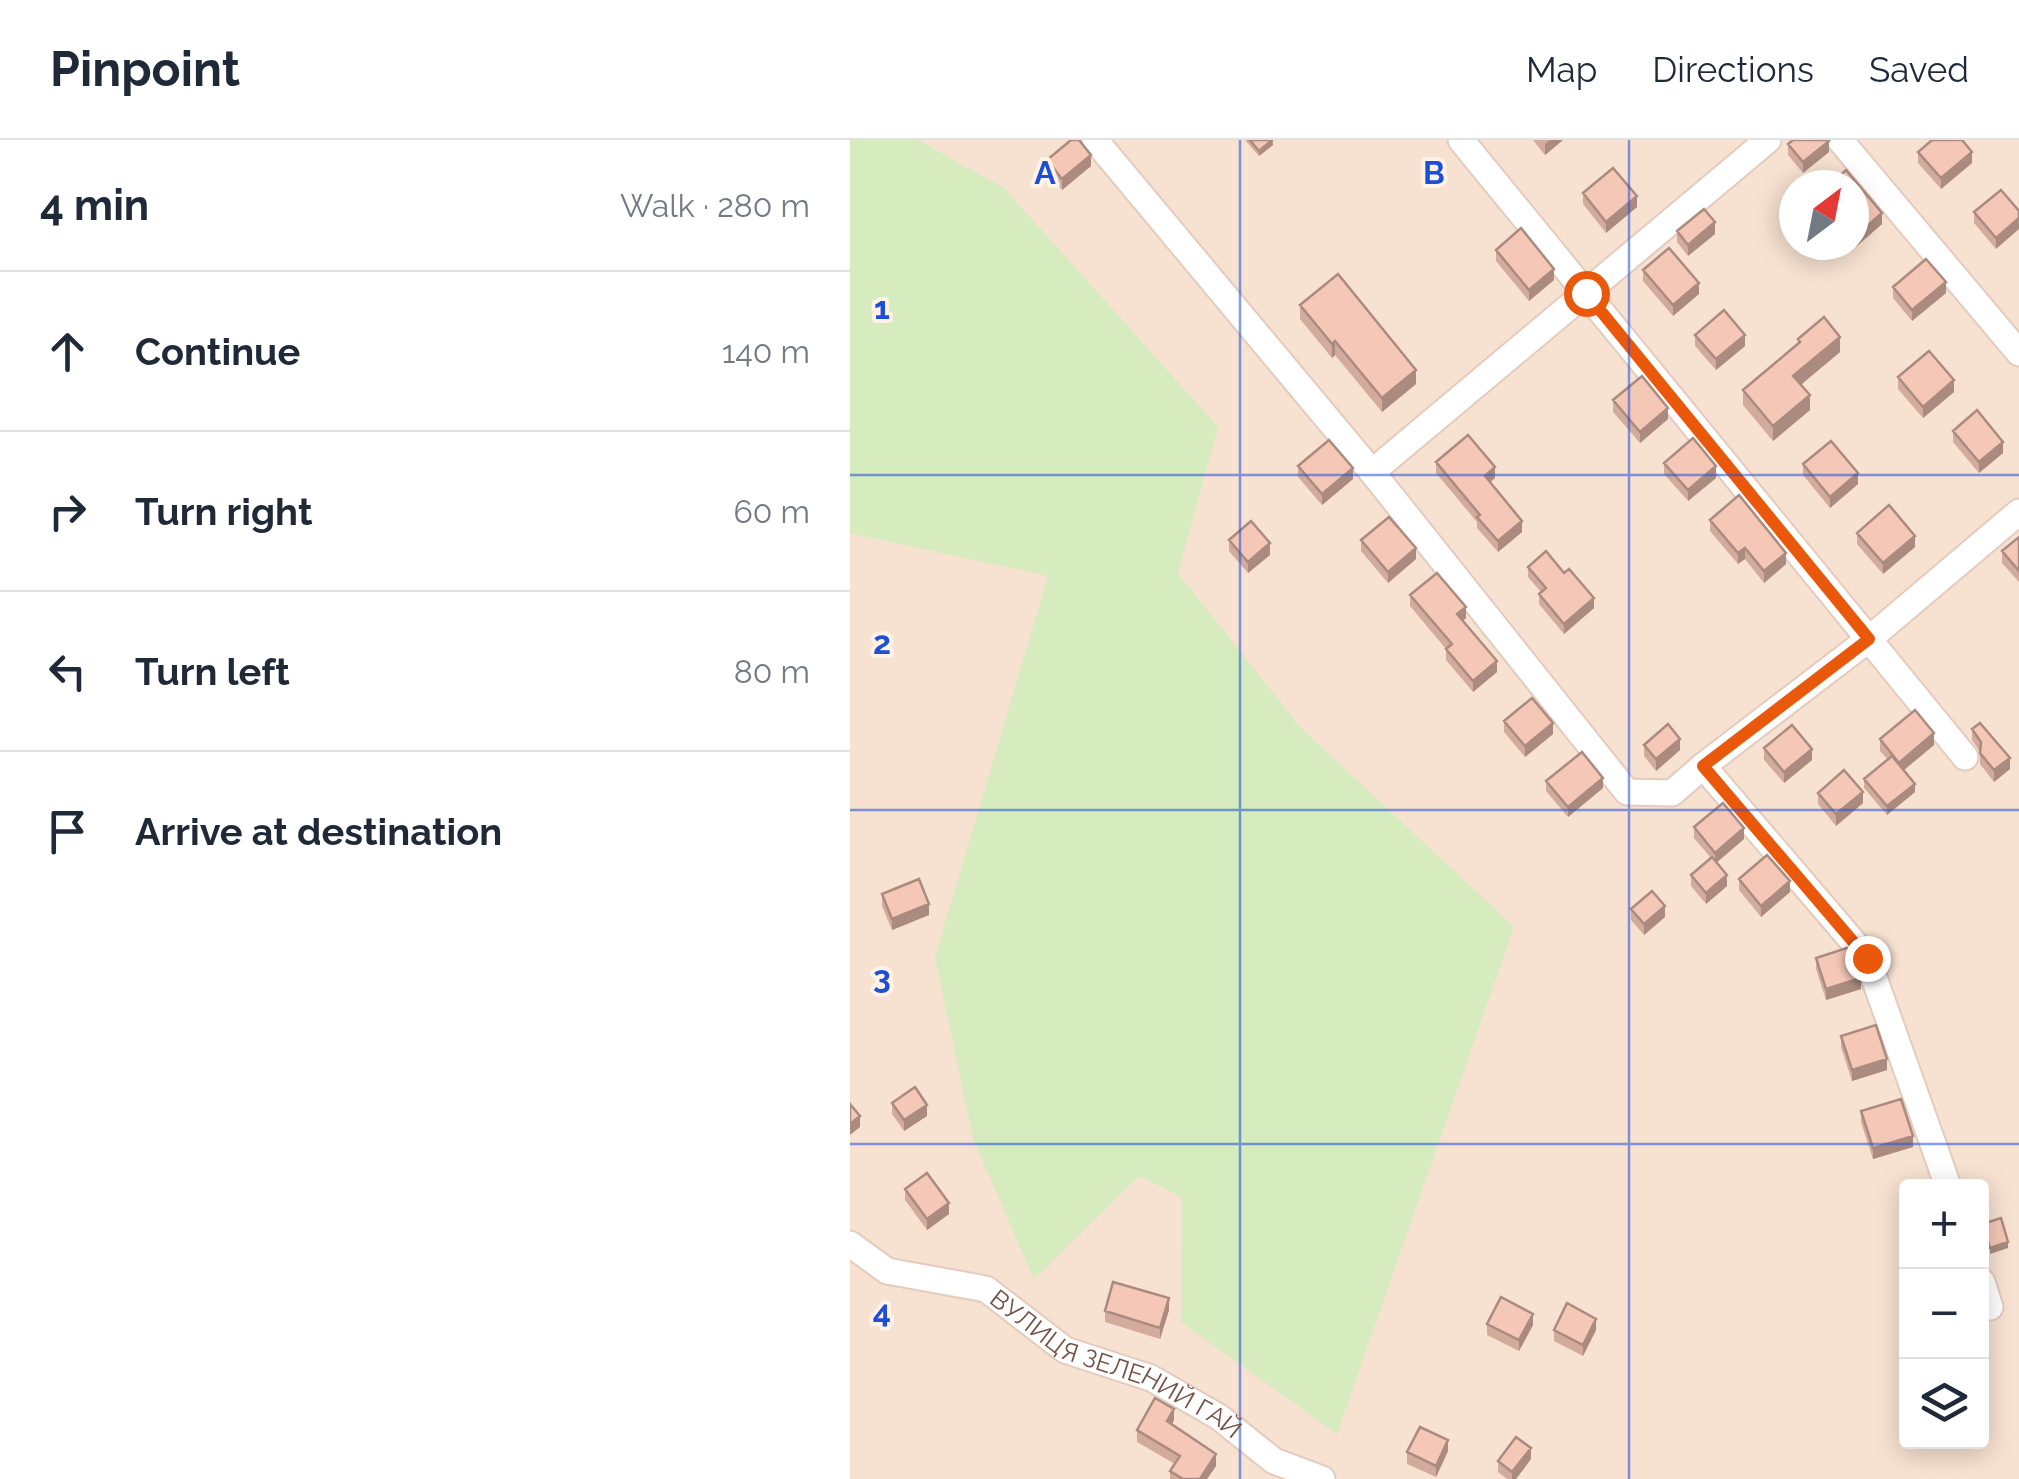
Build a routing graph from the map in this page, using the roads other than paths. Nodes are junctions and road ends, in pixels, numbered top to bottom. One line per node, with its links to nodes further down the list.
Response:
1 (1095, 140): 7 (street)
2 (1461, 140): 5 (street)
3 (1768, 140): 5 (street)
4 (1840, 140): 6 (street)
5 (1586, 293): 7 (street); 9 (street)
6 (2019, 353)
7 (1372, 472): 11 (street)
8 (2019, 512): 9 (street)
9 (1869, 639): 10 (street); 11 (street)
10 (1966, 756)
11 (1703, 766): 12 (street)
12 (1946, 1179)
13 (850, 1244): 16 (street, ВУЛИЦЯ ЗЕЛЕНИЙ ГАЙ)
14 (1989, 1304): 15 (street)
15 (1990, 1307)
16 (1322, 1479)

